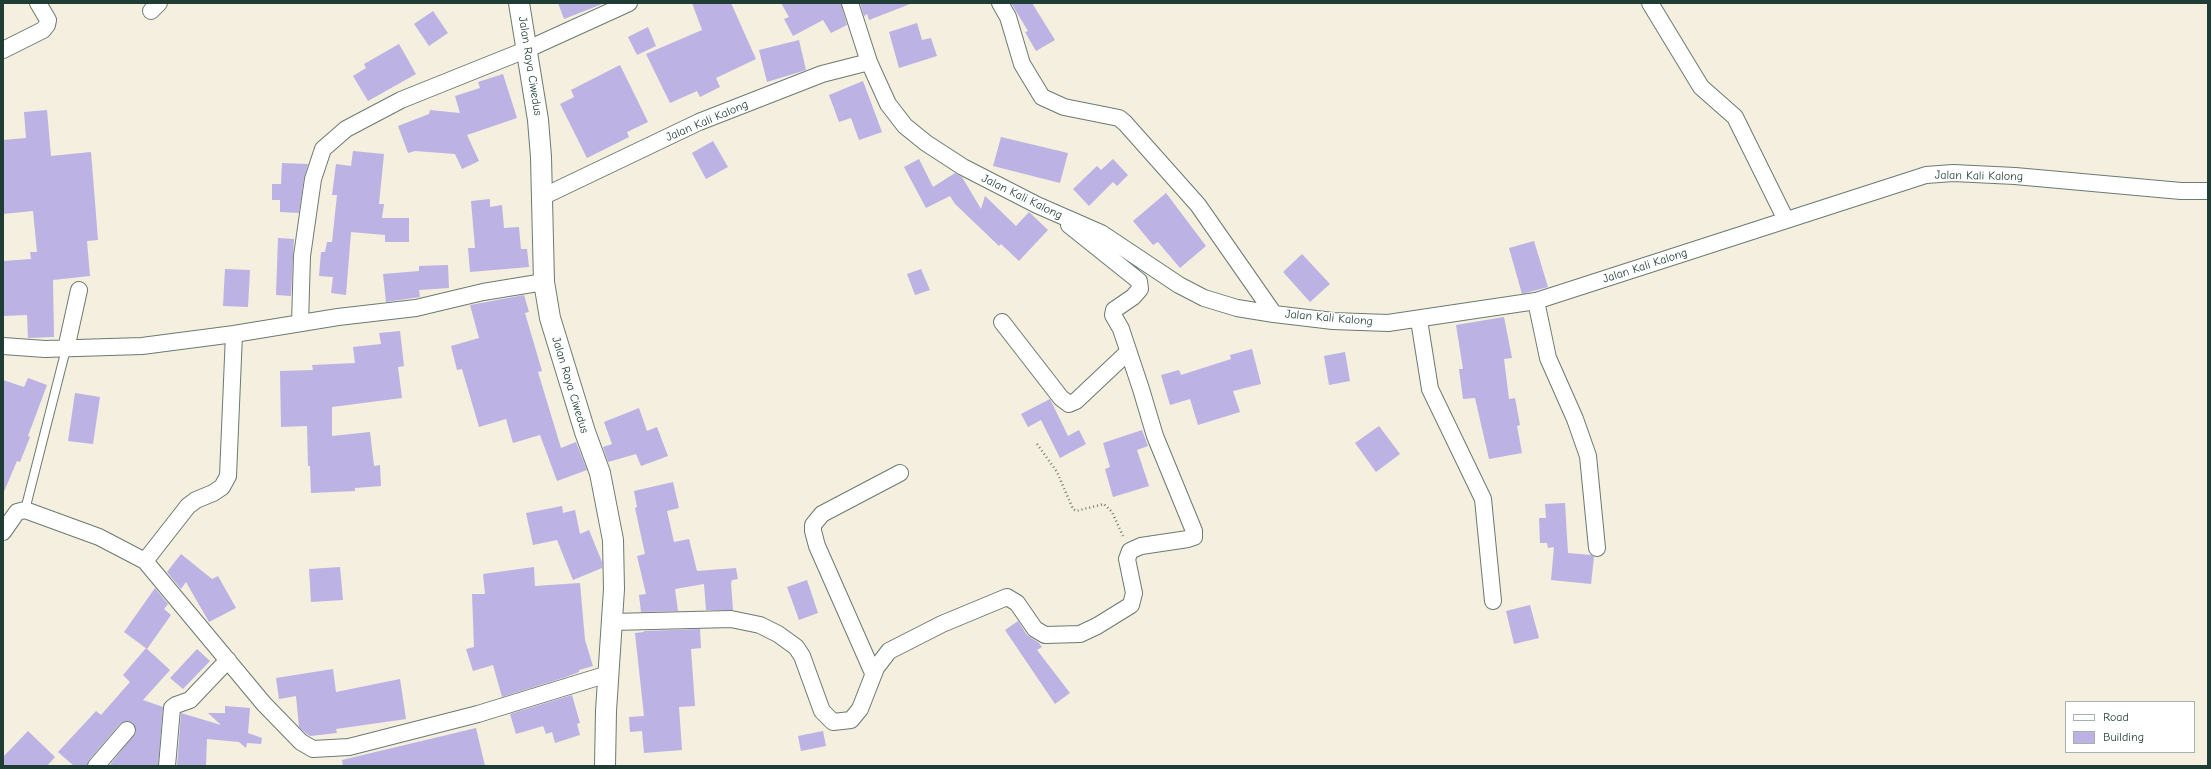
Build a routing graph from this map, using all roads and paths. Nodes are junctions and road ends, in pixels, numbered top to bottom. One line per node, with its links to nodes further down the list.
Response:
1 (38, 3): 8 (street)
2 (519, 3): 7 (street, Jalan Raya Ciwedus)
3 (629, 3): 7 (street)
4 (850, 3): 9 (street)
5 (1000, 3): 17 (street)
6 (1650, 3): 13 (street)
7 (528, 49): 11 (street, Jalan Raya Ciwedus); 20 (street)
8 (3, 50)
9 (869, 62): 11 (street, Jalan Kali Kalong); 12 (street, Jalan Kali Kalong)
10 (2208, 191): 13 (street, Jalan Kali Kalong)
11 (542, 196): 14 (street, Jalan Raya Ciwedus)
12 (1059, 216): 17 (street, Jalan Kali Kalong); 24 (street)
13 (1786, 220): 16 (street, Jalan Kali Kalong)
14 (544, 282): 20 (street); 33 (street, Jalan Raya Ciwedus)
15 (79, 290): 23 (street)
16 (1536, 301): 18 (street, Jalan Kali Kalong); 29 (street)
17 (1274, 314): 18 (street, Jalan Kali Kalong)
18 (1419, 320): 32 (street)
19 (1002, 322): 24 (street)
20 (300, 323): 21 (street)
21 (234, 334): 23 (street); 31 (street)
22 (3, 346): 23 (street)
23 (66, 348): 27 (lane)
24 (1128, 352): 30 (street)
25 (1037, 444): 30 (path)
26 (900, 473): 35 (street)
27 (25, 510): 28 (street); 31 (street)
28 (3, 532)
29 (1597, 548)
30 (1130, 551): 35 (street)
31 (145, 561): 34 (street)
32 (1493, 602)
33 (612, 622): 35 (street); 36 (street, Jalan Raya Ciwedus)
34 (228, 660): 36 (street); 39 (street)
35 (873, 673)
36 (608, 674): 40 (street, Jalan Raya Ciwedus)
37 (127, 730): 38 (street)
38 (96, 766)
39 (167, 766)
40 (605, 766)

